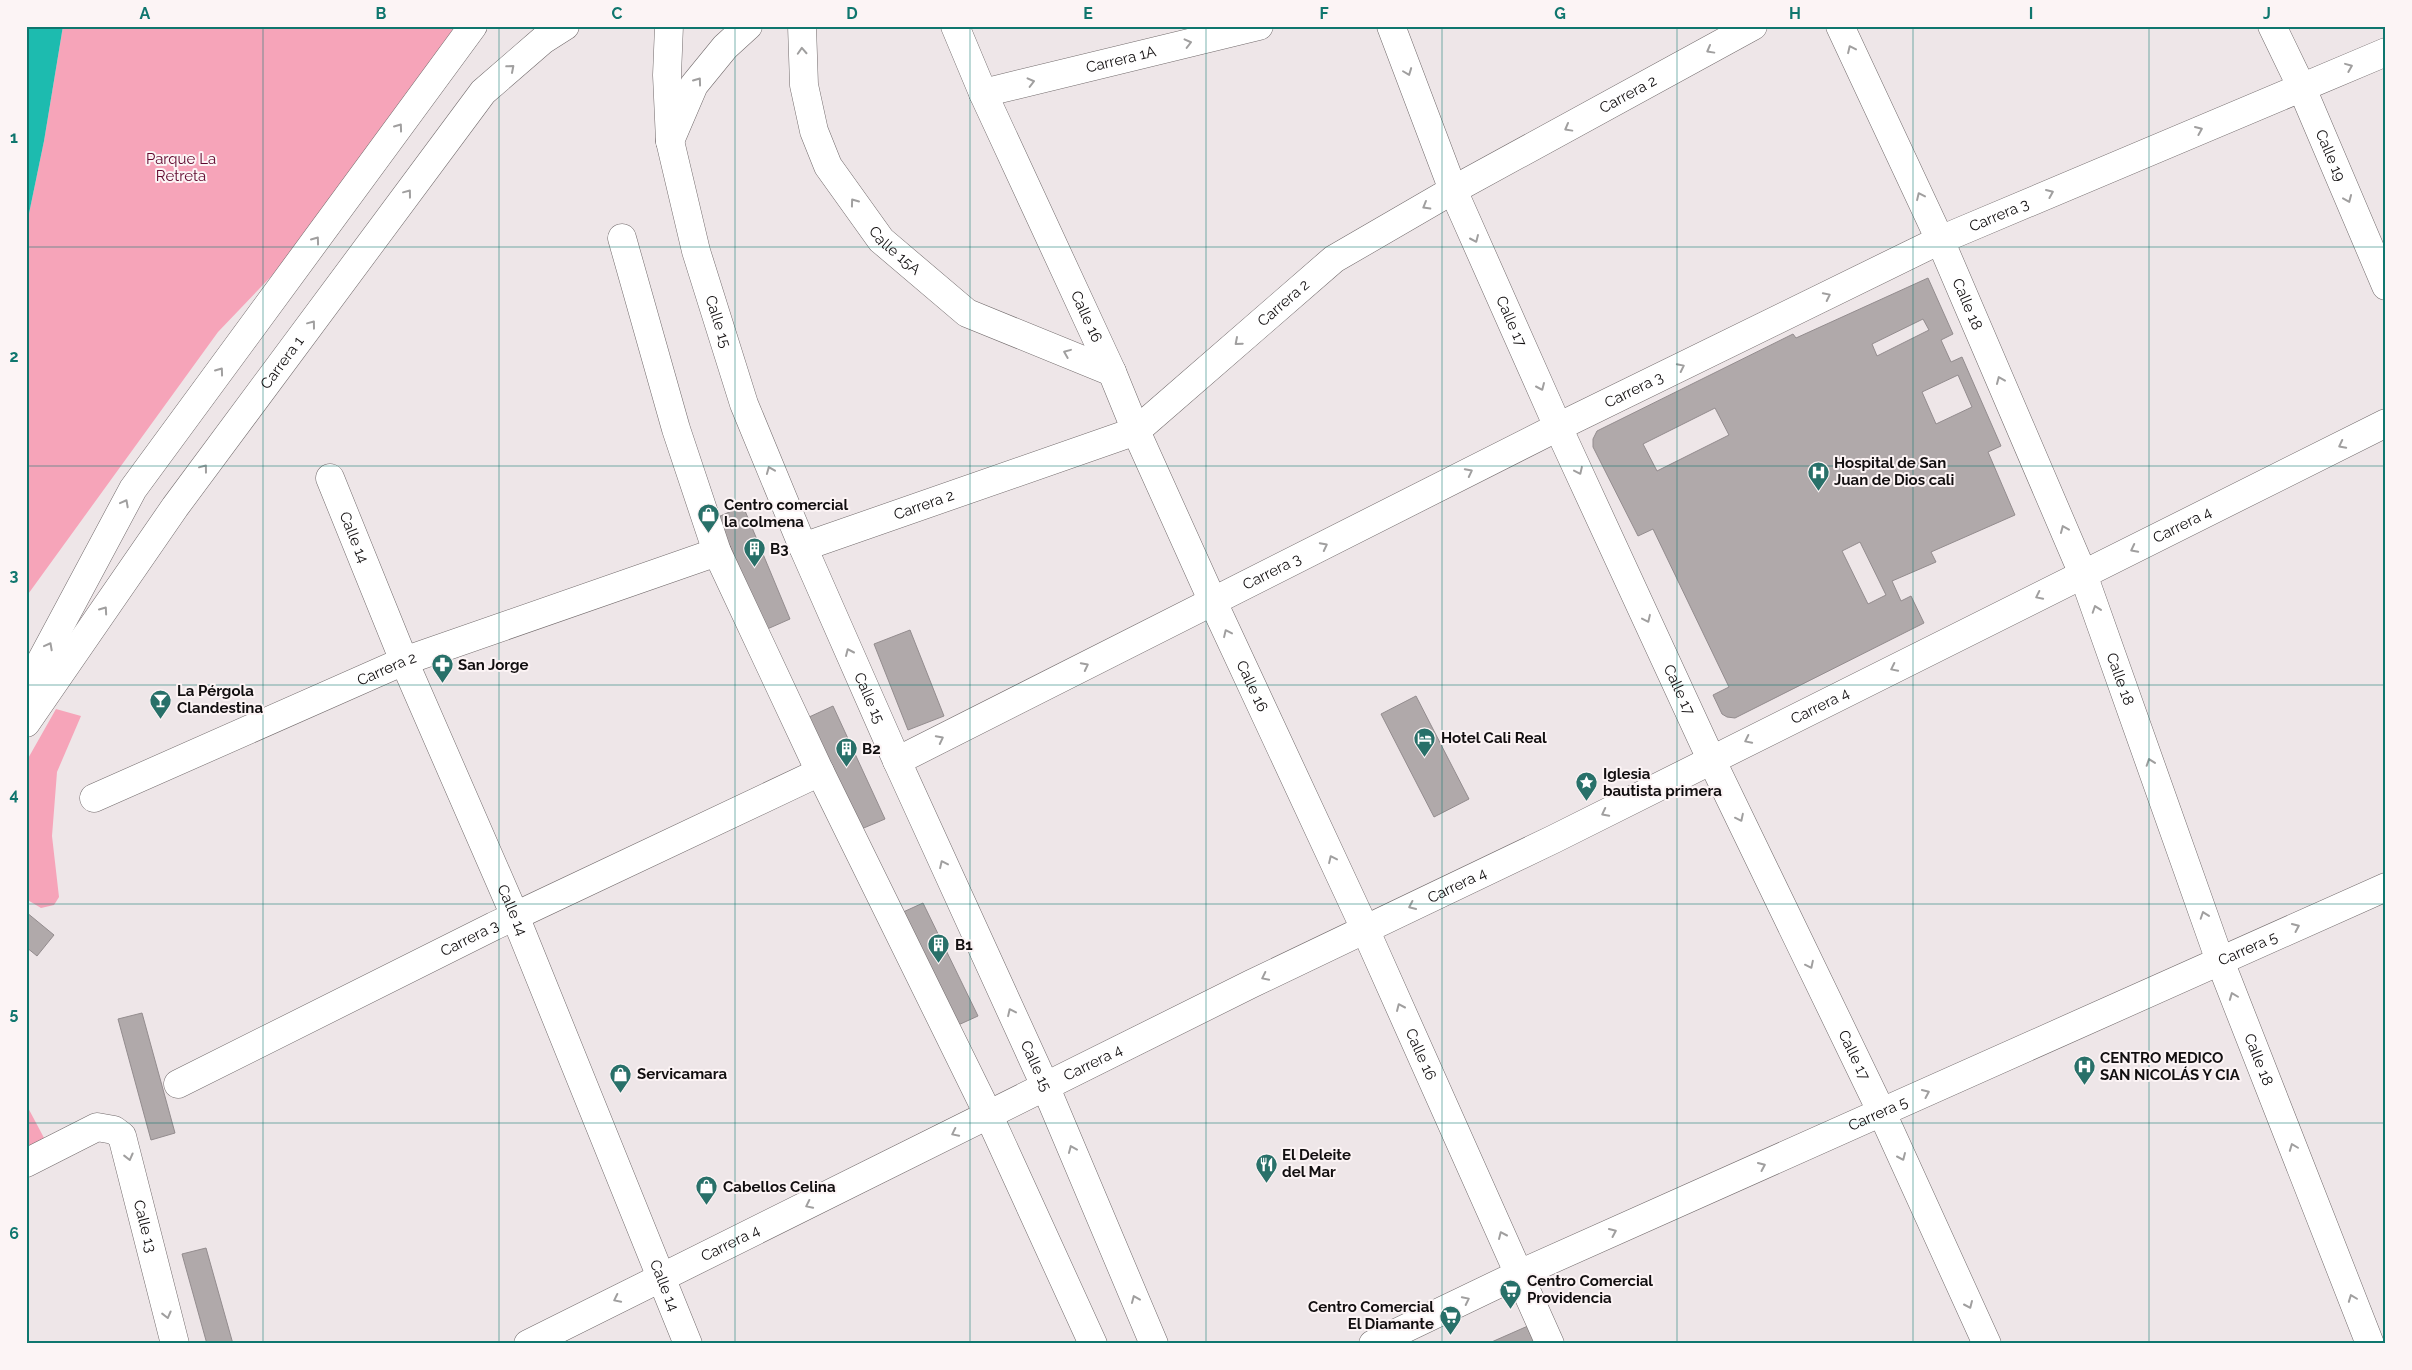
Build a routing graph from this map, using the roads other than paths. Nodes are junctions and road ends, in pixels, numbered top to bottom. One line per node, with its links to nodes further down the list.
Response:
1 (473, 26): 30 (street, one-way to 1)
2 (565, 26): 31 (street, Carrera 1, one-way to 2)
3 (669, 26): 15 (street, Calle 15)
4 (748, 26): 15 (street, one-way to 4)
5 (802, 26): 20 (street, Calle 15A, one-way to 5)
6 (955, 26): 14 (street, Calle 16)
7 (1260, 26): 14 (street, Carrera 1A, one-way to 7)
8 (1391, 26): 16 (street, Calle 17, one-way to 16)
9 (1753, 26): 16 (street, Carrera 2, one-way to 16)
10 (1840, 26): 18 (street, Calle 18, one-way to 10)
11 (2272, 26): 13 (street, Calle 19)
12 (2386, 52): 13 (street, Carrera 3, one-way to 12)
13 (2300, 86): 18 (street, Carrera 3, one-way to 13); 19 (street, Calle 19, one-way to 19)
14 (983, 93): 20 (street, Calle 16)
15 (670, 141): 25 (street, Calle 15, one-way to 15)
16 (1454, 190): 22 (street, Calle 17, one-way to 22); 23 (street, Carrera 2, one-way to 23)
17 (622, 238): 26 (street)
18 (1940, 240): 22 (street, Carrera 3, one-way to 18); 27 (street, Calle 18, one-way to 18)
19 (2386, 286)
20 (1112, 372): 23 (street, Calle 16)
21 (2386, 423): 27 (street, Carrera 4, one-way to 27)
22 (1558, 427): 28 (street, Carrera 3, one-way to 22); 32 (street, Calle 17, one-way to 32)
23 (1136, 431): 25 (street, Carrera 2); 28 (street, Calle 16)
24 (330, 478): 29 (street, Calle 14)
25 (803, 547): 33 (street, Calle 15, one-way to 25)
26 (717, 552): 29 (street, Carrera 2); 34 (street)
27 (2083, 574): 32 (street, Carrera 4, one-way to 32); 39 (street, Calle 18, one-way to 27)
28 (1213, 602): 33 (street, Carrera 3, one-way to 28); 38 (street, Calle 16, one-way to 28)
29 (404, 660): 35 (street, Carrera 2); 37 (street, Calle 14)
30 (26, 689)
31 (26, 722)
32 (1711, 759): 38 (street, Carrera 4, one-way to 38); 42 (street, Calle 17, one-way to 42)
33 (897, 761): 41 (street, Calle 15, one-way to 33)
34 (820, 772): 37 (street, Carrera 3); 43 (street)
35 (94, 798)
36 (2386, 888): 39 (street, Carrera 5, one-way to 36)
37 (515, 916): 40 (street, Carrera 3); 46 (street, Calle 14)
38 (1365, 929): 41 (street, Carrera 4, one-way to 41); 45 (street, Calle 16, one-way to 38)
39 (2220, 962): 42 (street, Carrera 5, one-way to 39); 55 (street, Calle 18, one-way to 39)
40 (178, 1084)
41 (1046, 1088): 43 (street, Carrera 4); 51 (street, Calle 15, one-way to 41)
42 (1882, 1113): 45 (street, Carrera 5, one-way to 42); 54 (street, Calle 17, one-way to 54)
43 (990, 1116): 46 (street, Carrera 4, one-way to 46); 50 (street)
44 (26, 1163): 47 (street, Calle 13, one-way to 47)
45 (1519, 1274): 52 (street, Carrera 5, one-way to 45); 53 (street, Calle 16)
46 (661, 1278): 48 (street, Carrera 4, one-way to 48); 49 (street, Calle 14)
47 (175, 1344)
48 (528, 1344)
49 (688, 1344)
50 (1093, 1344)
51 (1154, 1344)
52 (1373, 1344)
53 (1550, 1344)
54 (1986, 1344)
55 (2370, 1344)

